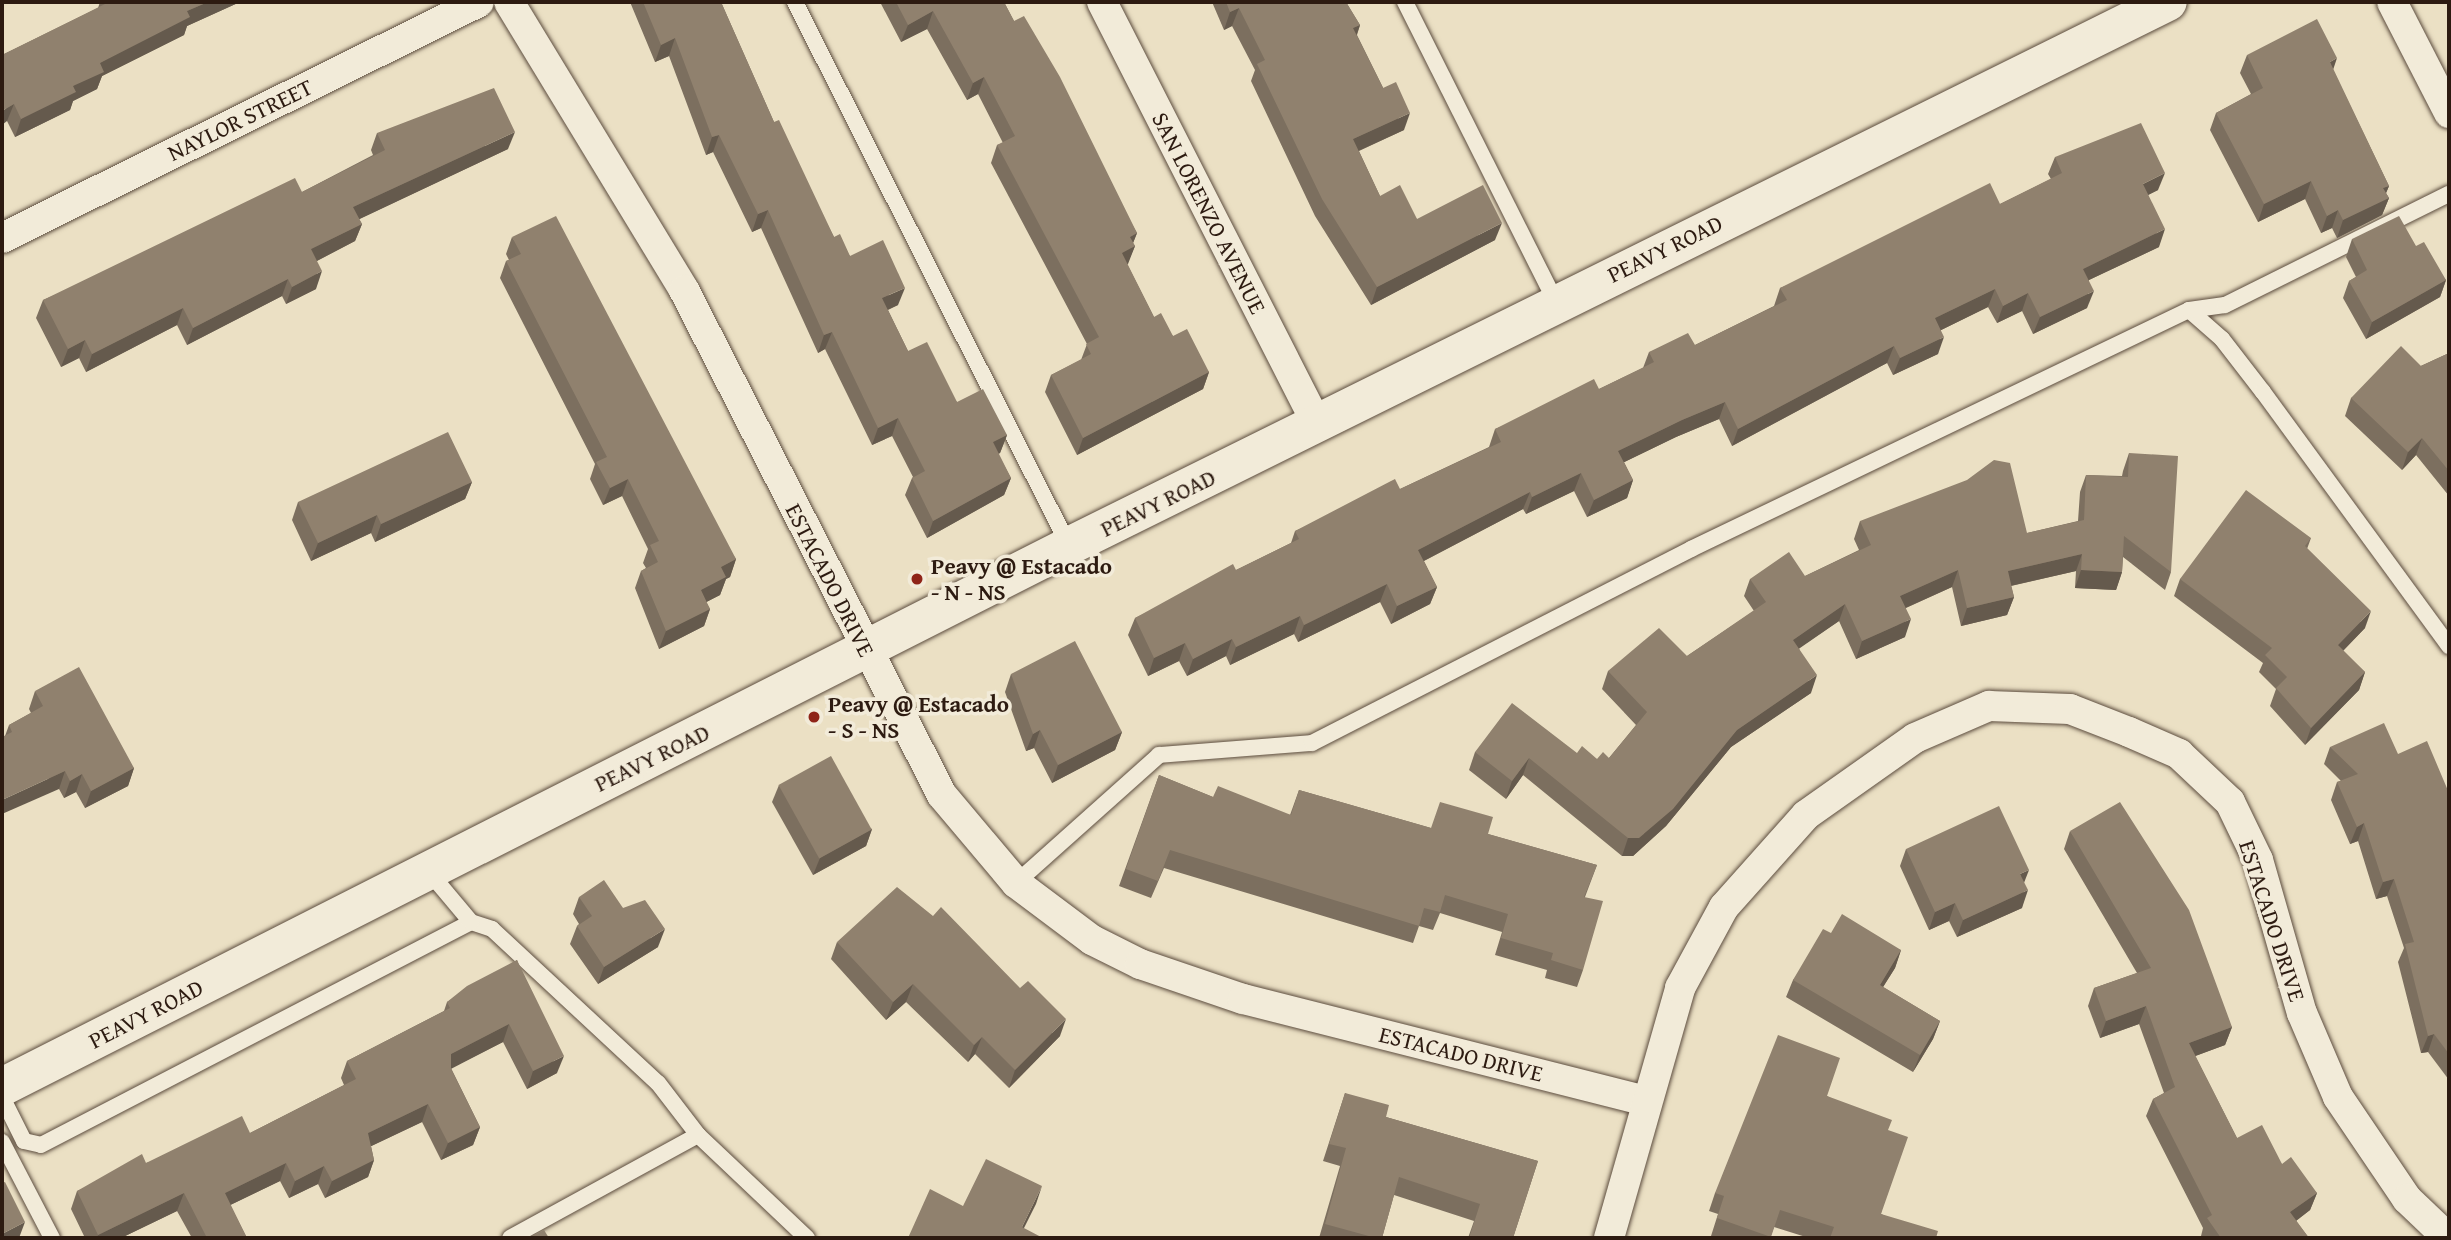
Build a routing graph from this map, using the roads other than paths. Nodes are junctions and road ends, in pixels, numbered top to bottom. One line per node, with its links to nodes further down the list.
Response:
1 (479, 2): 10 (street, NAYLOR STREET)
2 (509, 2): 16 (street, ESTACADO DRIVE)
3 (795, 2): 14 (lane)
4 (1102, 2): 13 (street, SAN LORENZO AVENUE)
5 (1405, 2): 11 (lane)
6 (2168, 2): 11 (street, PEAVY ROAD)
7 (2392, 2): 8 (street)
8 (2449, 113)
9 (2449, 194): 12 (lane)
10 (2, 238)
11 (1556, 302): 13 (street, PEAVY ROAD)
12 (2189, 310): 15 (lane); 18 (lane)
13 (1317, 424): 14 (street, PEAVY ROAD)
14 (1069, 546): 16 (street, PEAVY ROAD)
15 (2449, 646)
16 (867, 652): 17 (street, PEAVY ROAD); 18 (street, ESTACADO DRIVE)
17 (427, 870): 19 (lane); 20 (street, PEAVY ROAD)
18 (1017, 883): 22 (street, ESTACADO DRIVE)
19 (471, 922): 21 (lane); 23 (lane)
20 (2, 1087)
21 (2, 1097)
22 (1646, 1101): 28 (street); 29 (street, ESTACADO DRIVE)
23 (698, 1135): 26 (lane); 27 (lane)
24 (2, 1142): 25 (lane)
25 (52, 1238)
26 (510, 1238)
27 (807, 1238)
28 (1609, 1238)
29 (2448, 1238)

